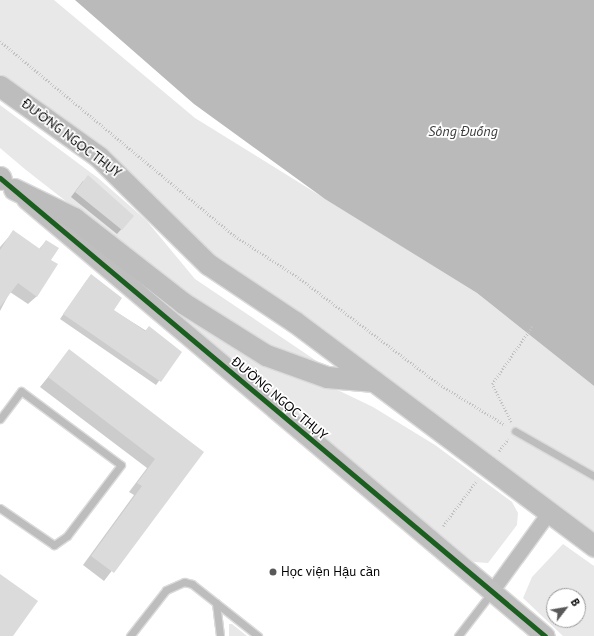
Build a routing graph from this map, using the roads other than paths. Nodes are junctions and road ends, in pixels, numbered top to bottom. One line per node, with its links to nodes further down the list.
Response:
1 (0, 86): 3 (main road, ĐƯỜNG NGỌC THỤY)
2 (3, 181): 3 (main road); 10 (street, ĐƯỜNG NGỌC THỤY)
3 (374, 381): 8 (main road, ĐƯỜNG NGỌC THỤY)
4 (0, 419): 7 (lane)
5 (515, 431): 6 (lane)
6 (594, 476)
7 (0, 508)
8 (550, 512): 9 (main road, ĐƯỜNG NGỌC THỤY); 10 (street)
9 (594, 546)
10 (492, 592): 12 (lane); 16 (street, ĐƯỜNG NGỌC THỤY)
11 (216, 603): 13 (lane); 14 (lane); 15 (lane)
12 (457, 635)
13 (130, 636)
14 (220, 636)
15 (258, 636)
16 (546, 636)

